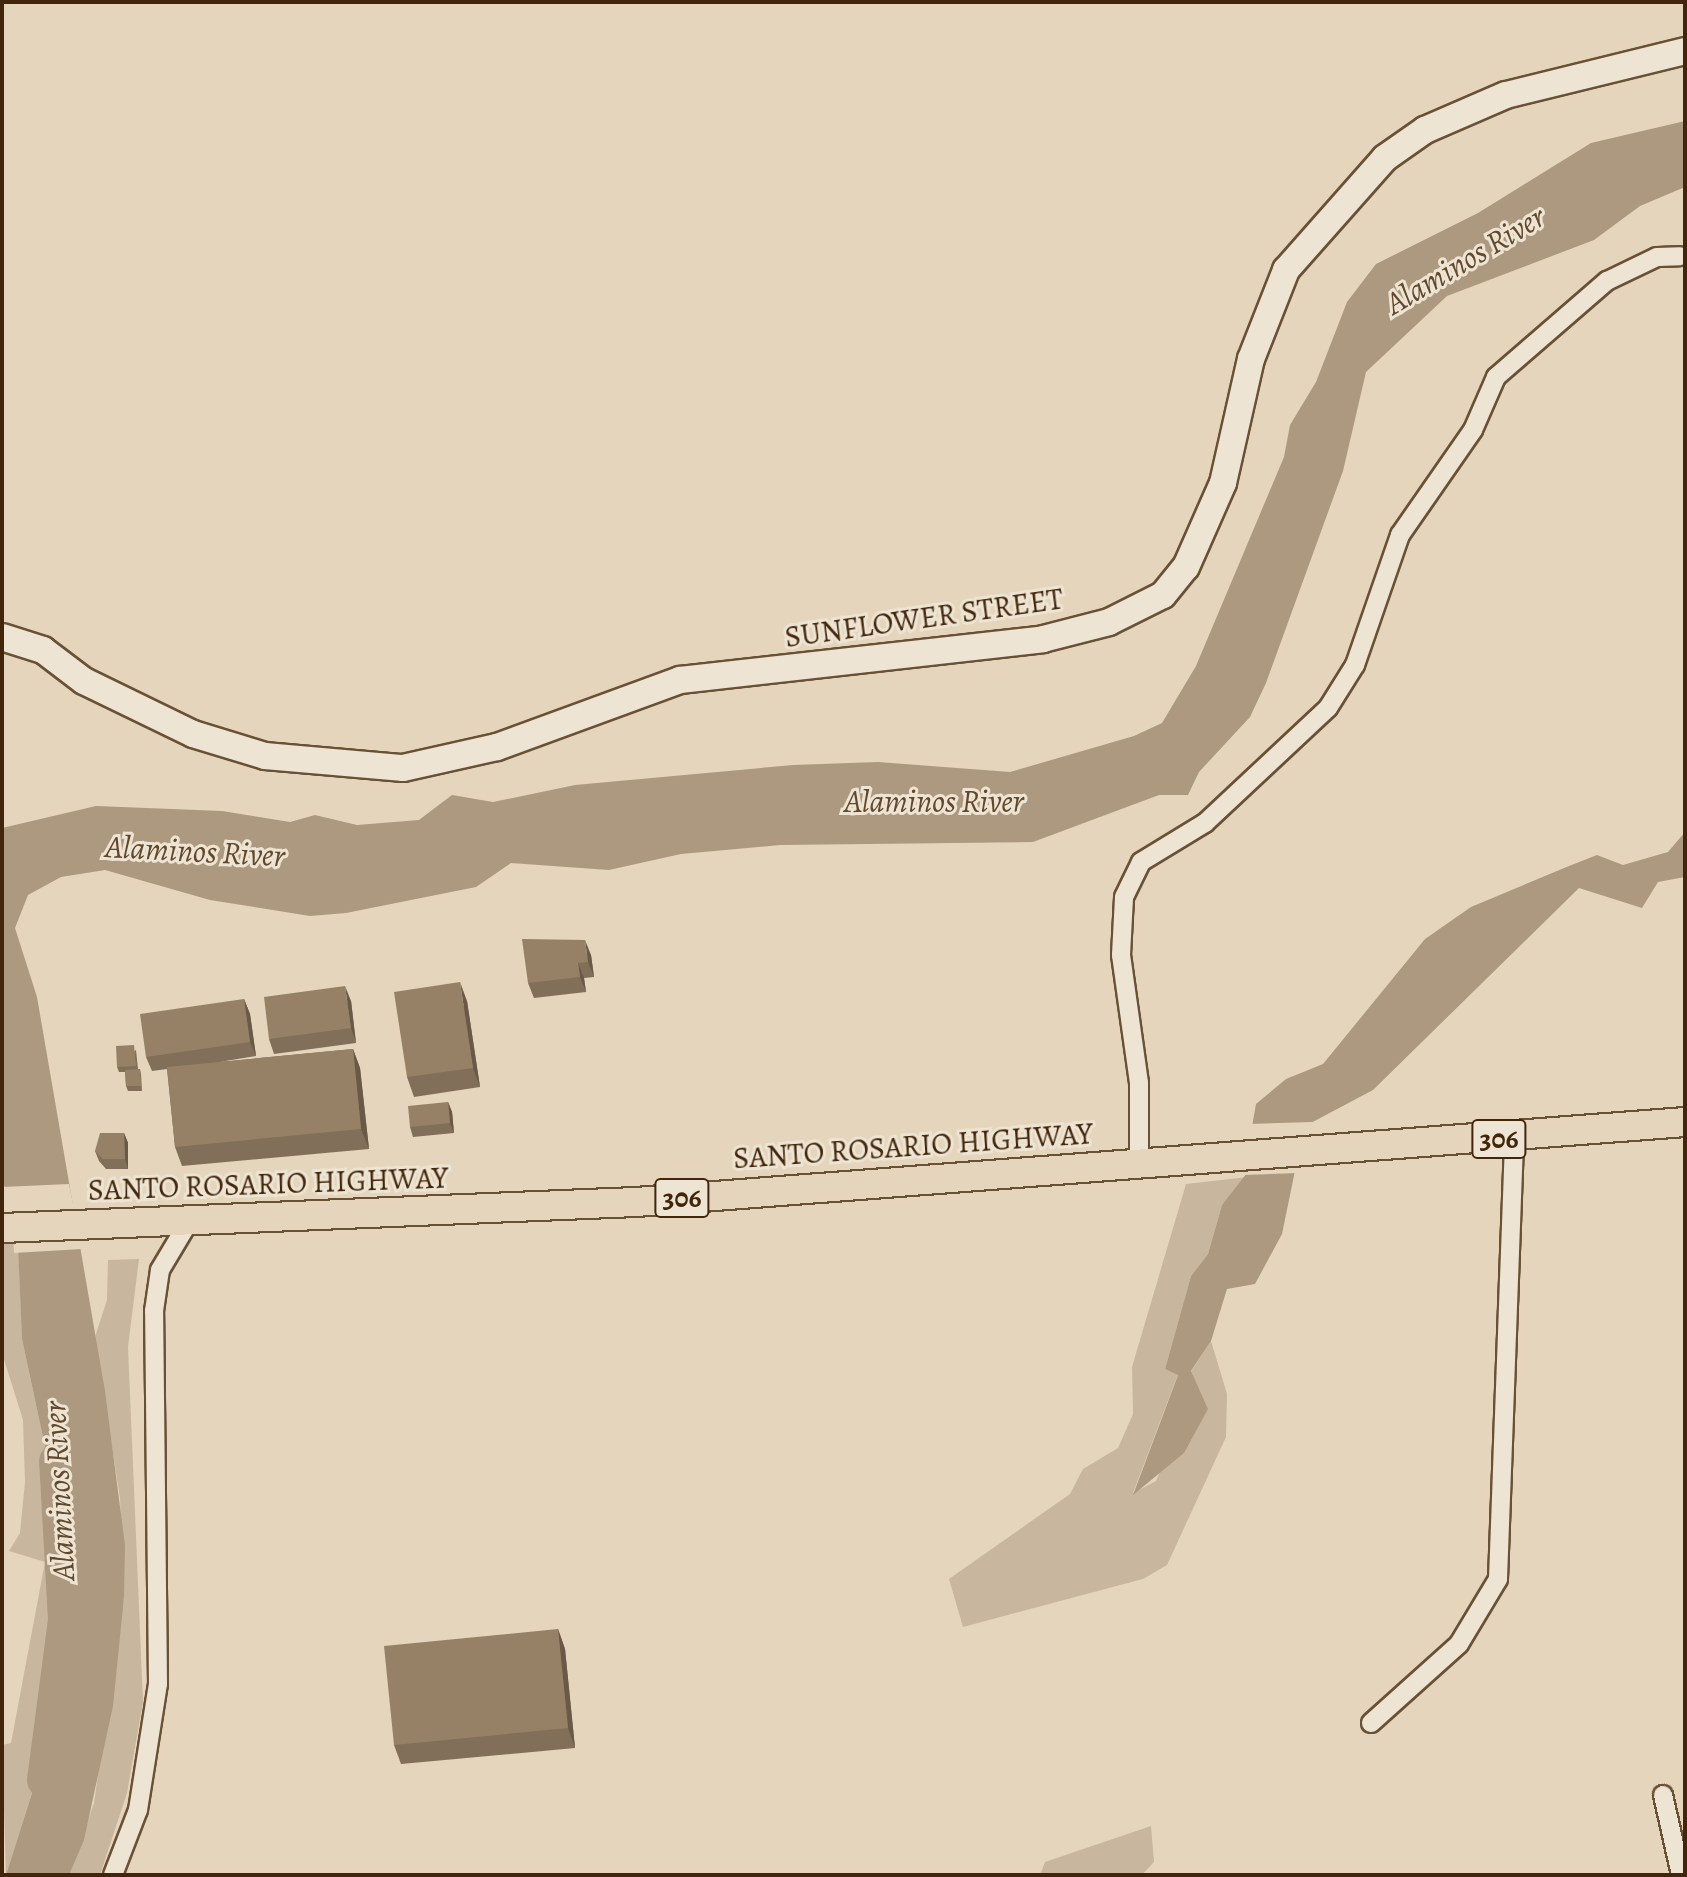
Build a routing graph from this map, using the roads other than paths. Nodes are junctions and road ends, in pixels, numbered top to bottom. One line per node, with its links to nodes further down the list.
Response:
1 (1685, 51): 3 (street, SUNFLOWER STREET)
2 (1680, 256): 6 (street)
3 (2, 637)
4 (1685, 1122): 5 (main road, SANTO ROSARIO HIGHWAY / 306)
5 (1514, 1138): 6 (main road, SANTO ROSARIO HIGHWAY / 306); 9 (street)
6 (1139, 1163): 7 (main road, SANTO ROSARIO HIGHWAY / 306)
7 (188, 1223): 8 (main road, SANTO ROSARIO HIGHWAY / 306); 11 (street)
8 (2, 1228)
9 (1371, 1723)
10 (1663, 1795): 12 (street)
11 (113, 1875)
12 (1681, 1875)

